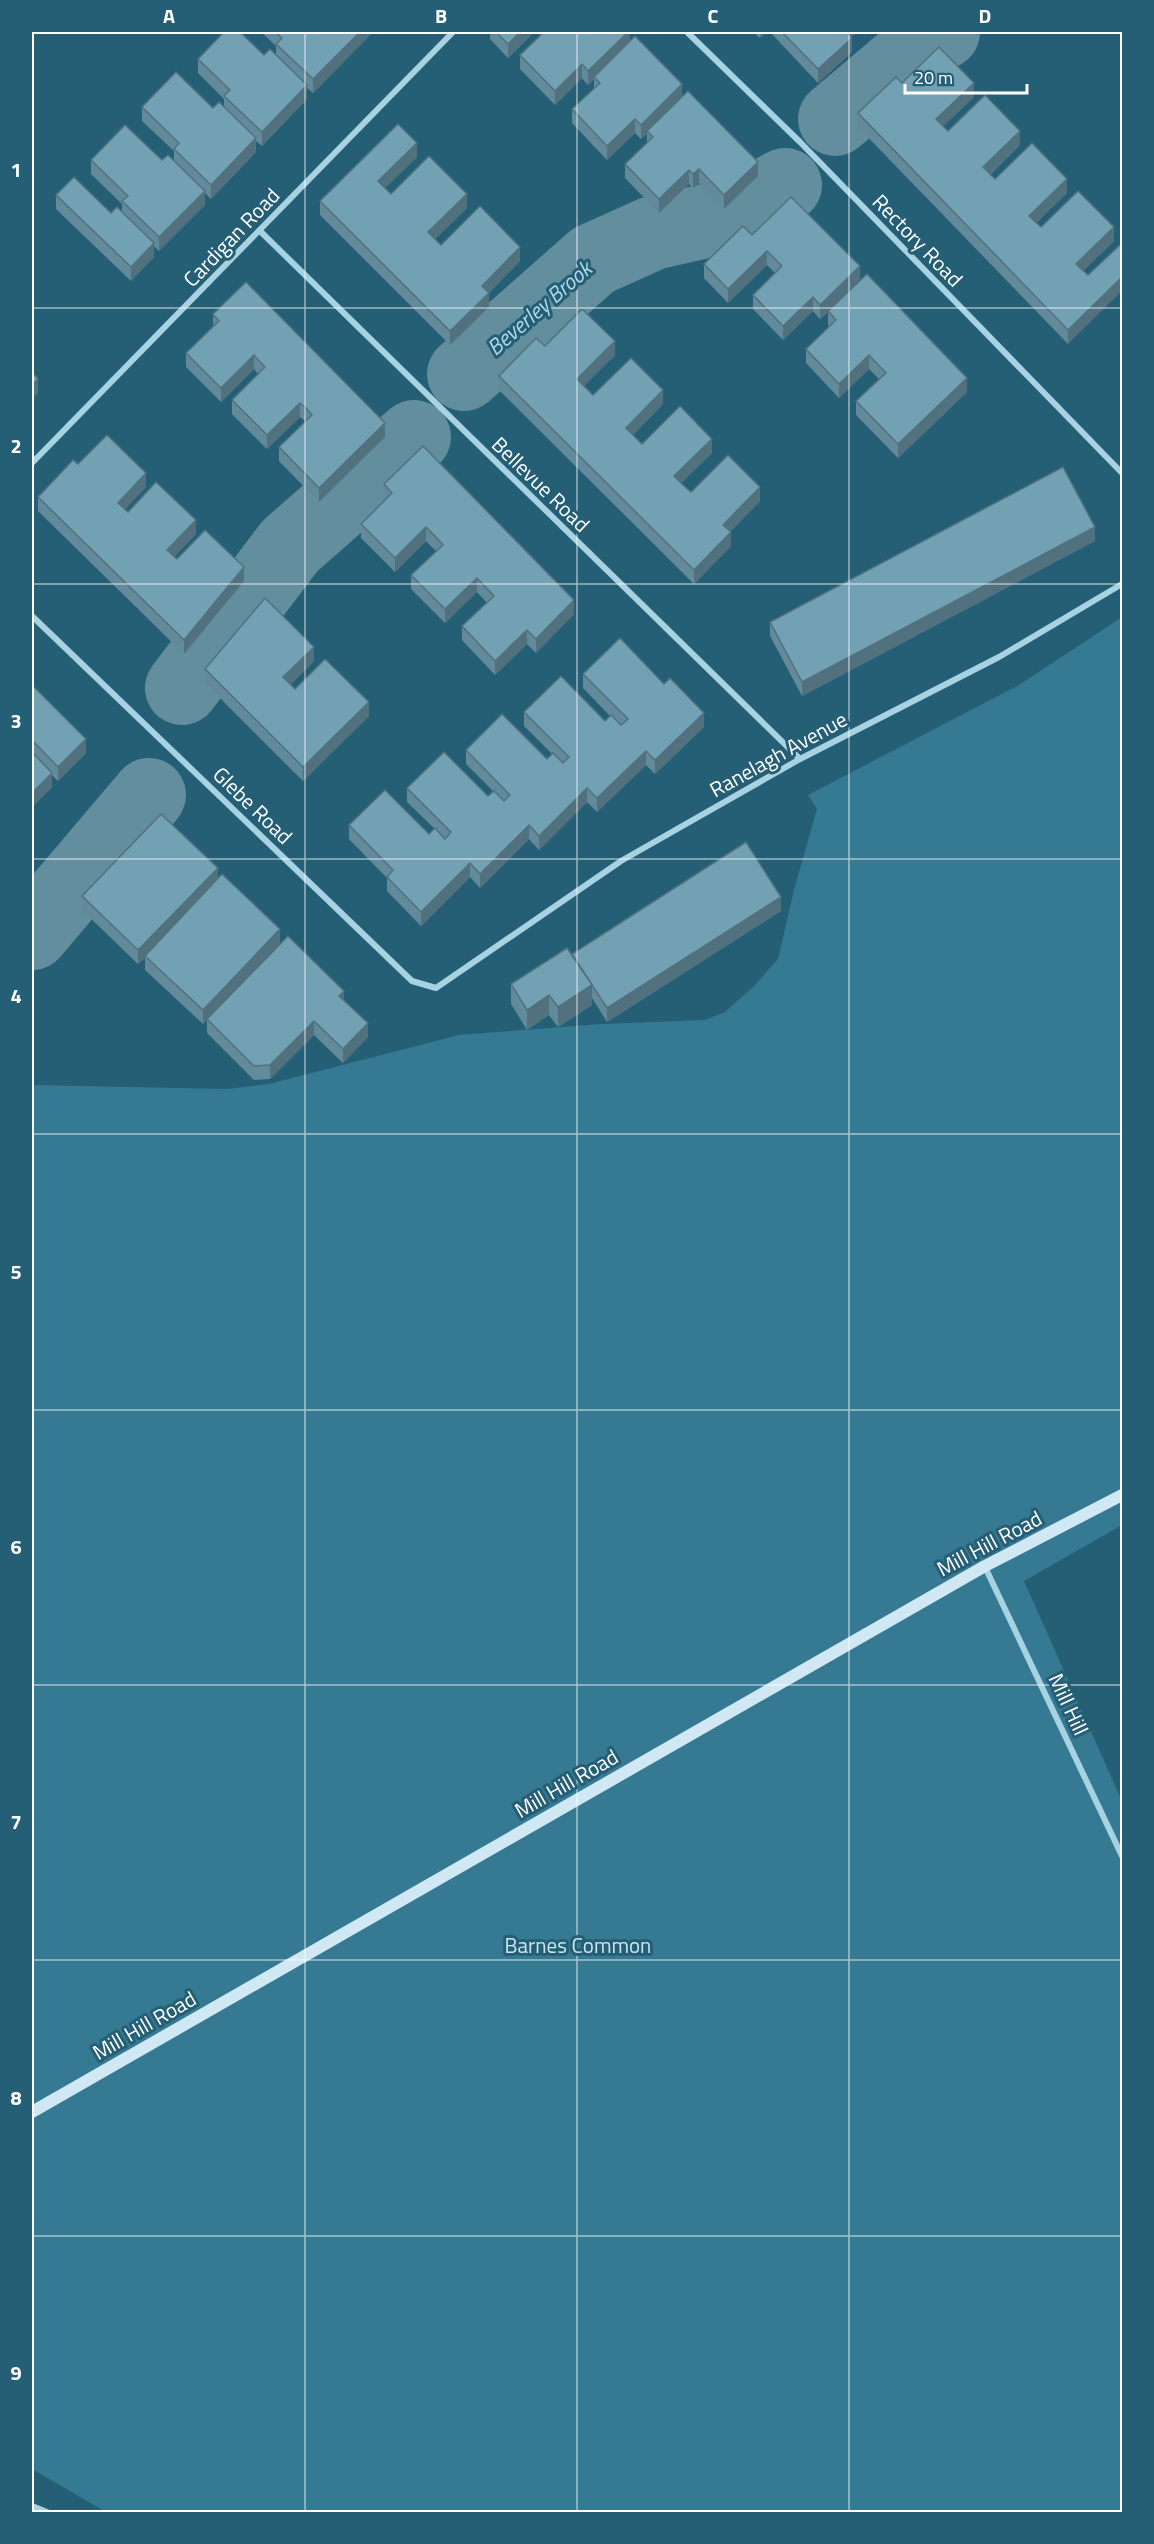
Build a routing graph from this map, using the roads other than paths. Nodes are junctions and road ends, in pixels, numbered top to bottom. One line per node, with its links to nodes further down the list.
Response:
1 (453, 32): 3 (street, Cardigan Road)
2 (687, 32): 5 (street, Rectory Road)
3 (260, 231): 4 (street, Cardigan Road); 8 (street, Bellevue Road)
4 (32, 463)
5 (1122, 473)
6 (1122, 584): 8 (street, Ranelagh Avenue)
7 (32, 616): 9 (street, Glebe Road)
8 (800, 759): 9 (street, Ranelagh Avenue)
9 (461, 971)
10 (1122, 1495): 11 (main road, Mill Hill Road)
11 (985, 1566): 12 (street, Mill Hill); 13 (main road, Mill Hill Road)
12 (1122, 1856)
13 (32, 2112)
14 (32, 2506): 15 (street)
15 (47, 2512)

